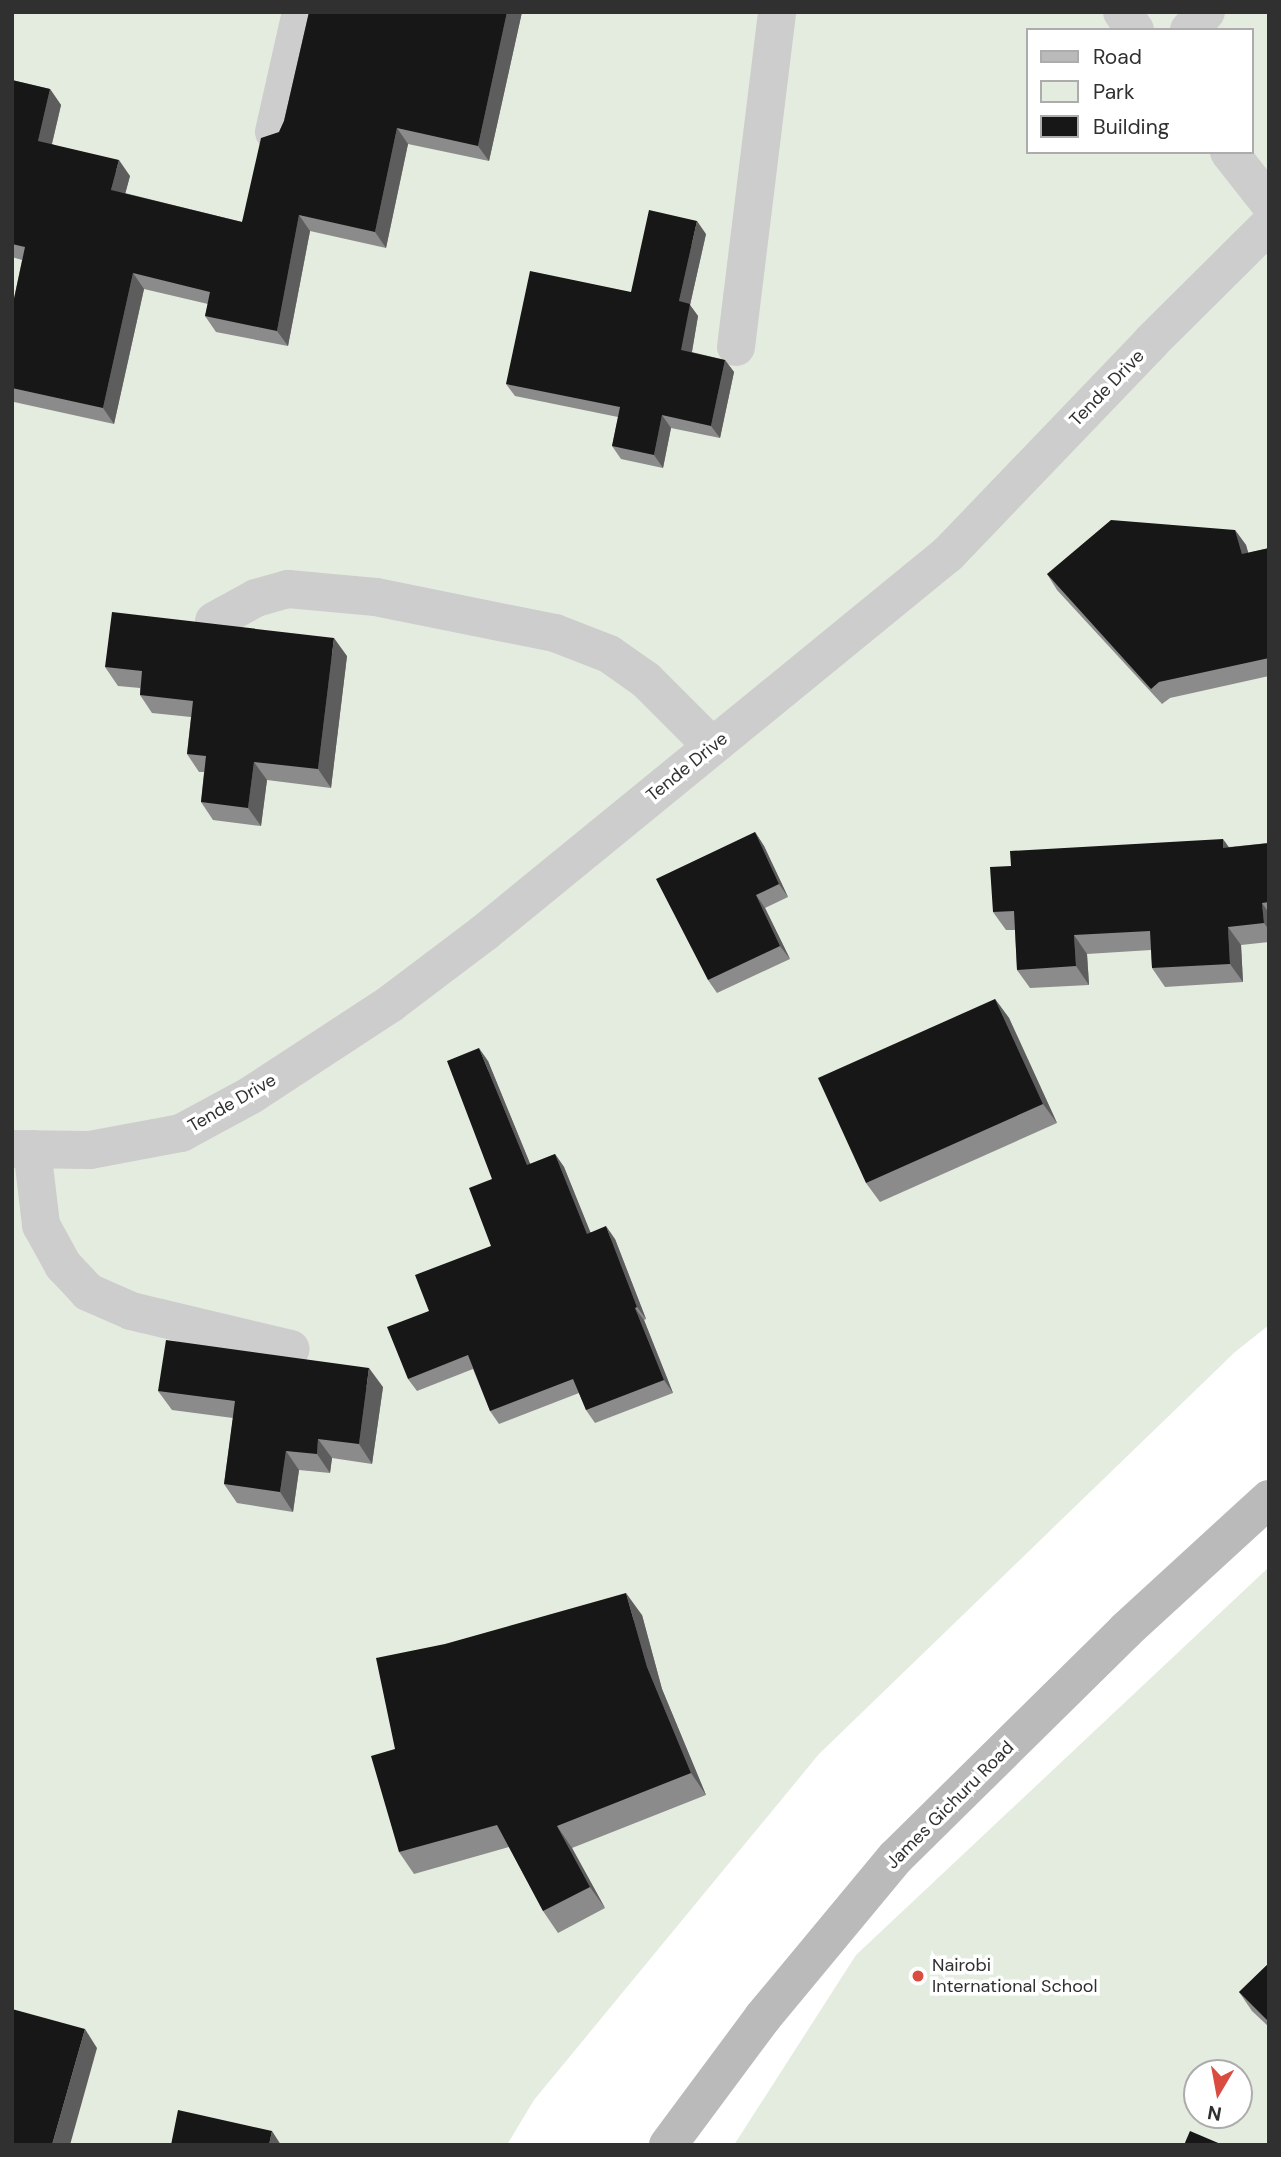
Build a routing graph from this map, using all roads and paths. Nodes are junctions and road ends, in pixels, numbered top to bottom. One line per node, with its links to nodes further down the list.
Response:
1 (301, 12): 7 (street)
2 (777, 12): 11 (street)
3 (1122, 12): 5 (street)
4 (1206, 12): 6 (street)
5 (1134, 28)
6 (1191, 28)
7 (274, 132)
8 (1231, 154): 9 (street)
9 (1269, 204)
10 (1269, 225): 13 (street, Tende Drive)
11 (736, 347)
12 (214, 621): 13 (street)
13 (712, 746): 14 (street, Tende Drive)
14 (22, 1149): 15 (street)
15 (291, 1349)
16 (1269, 1499): 17 (main road, James Gichuru Road)
17 (668, 2145)

